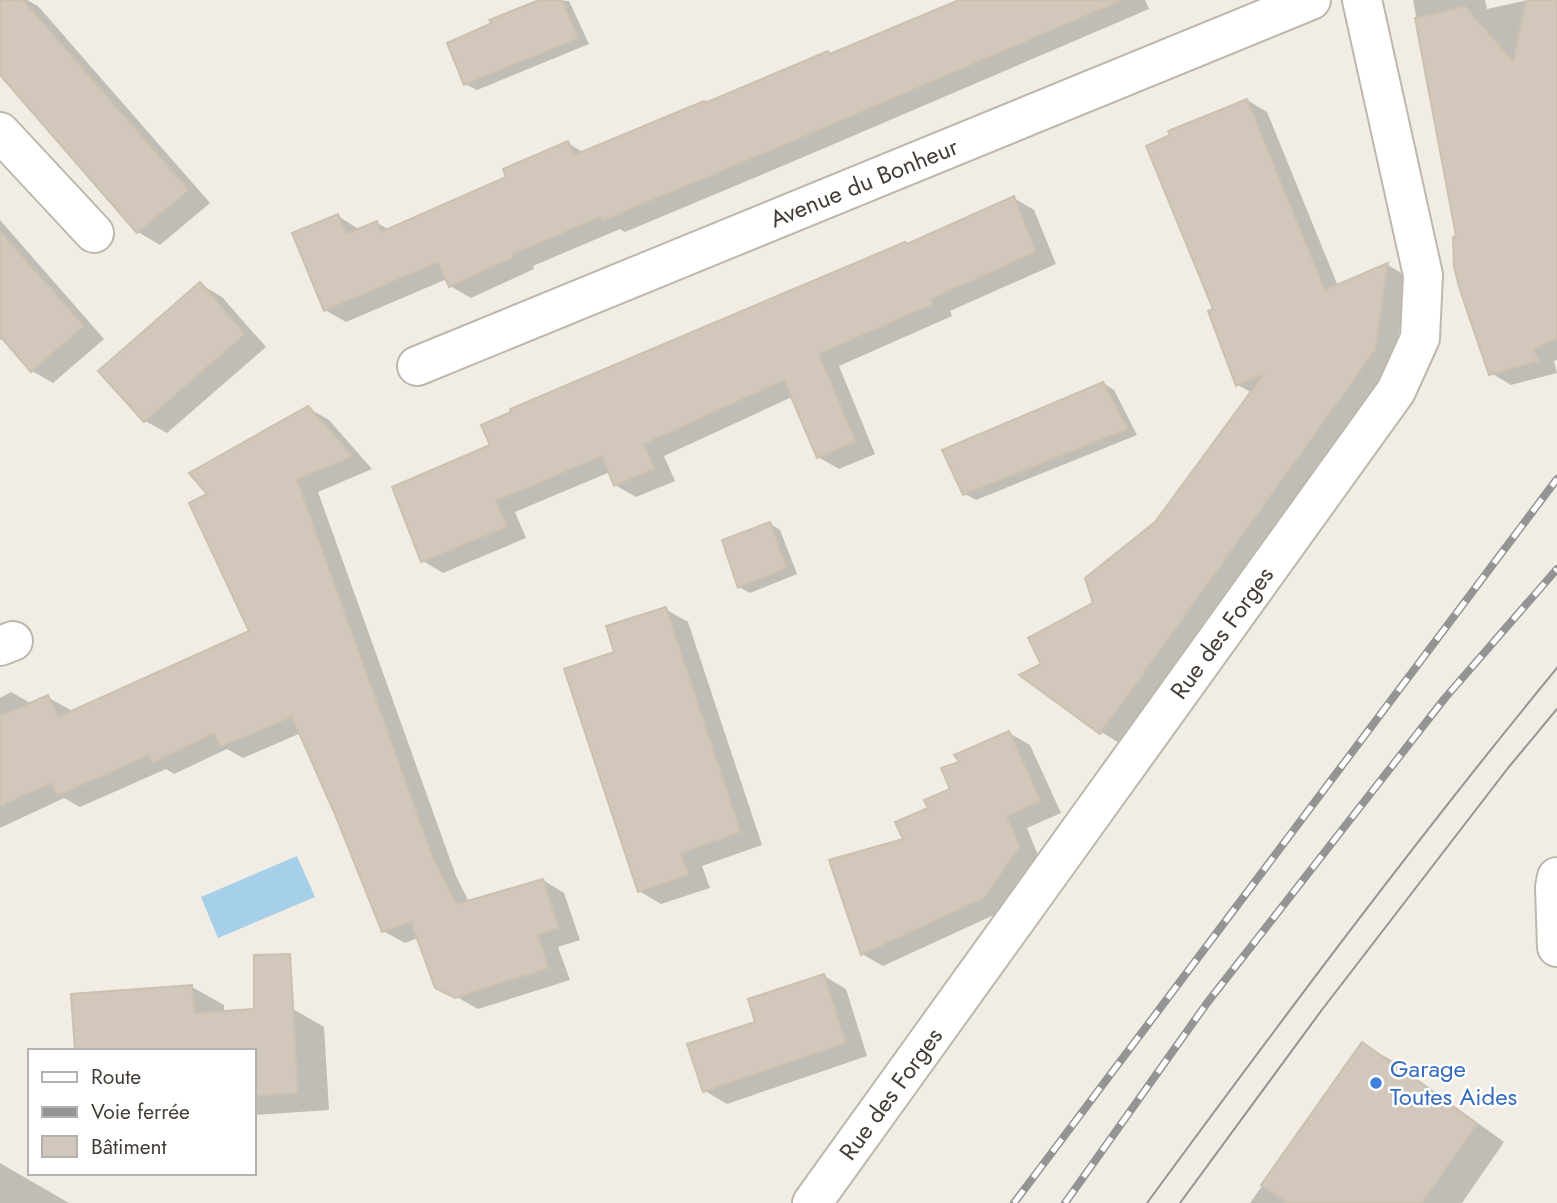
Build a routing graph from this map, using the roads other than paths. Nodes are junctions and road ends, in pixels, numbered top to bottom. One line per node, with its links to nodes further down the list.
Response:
1 (1311, 0): 5 (street, Avenue du Bonheur)
2 (1362, 0): 8 (street, Rue des Forges)
3 (0, 132): 4 (street)
4 (94, 233)
5 (418, 366)
6 (1557, 877): 7 (street)
7 (1557, 947)
8 (812, 1203)

